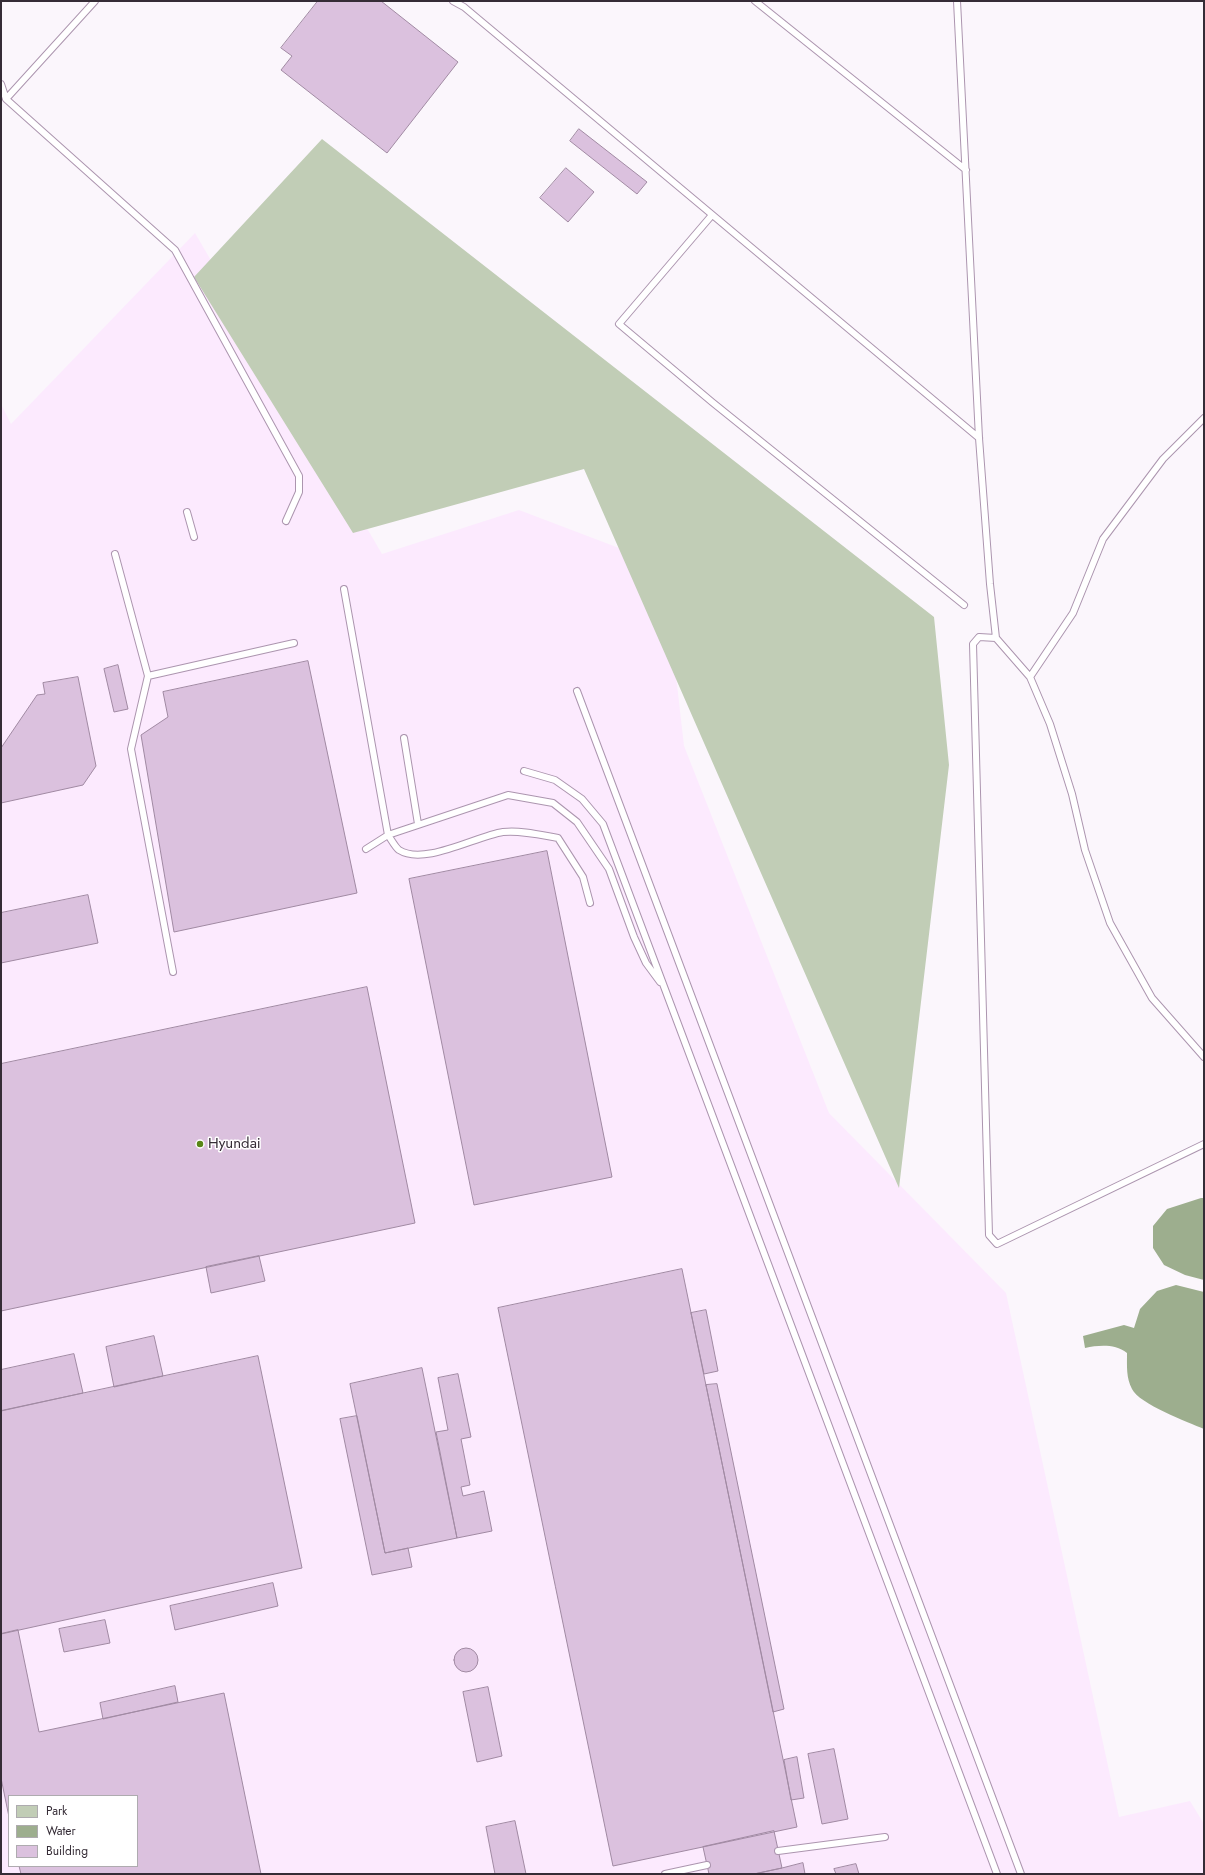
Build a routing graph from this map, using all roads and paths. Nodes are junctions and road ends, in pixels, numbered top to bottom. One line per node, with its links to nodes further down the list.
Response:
1 (95, 1): 6 (lane)
2 (453, 1): 8 (lane)
3 (755, 1): 7 (lane)
4 (957, 1): 7 (lane)
5 (1, 84): 6 (lane)
6 (6, 99): 12 (lane)
7 (966, 170): 10 (lane)
8 (712, 215): 10 (lane); 16 (lane)
9 (1204, 418): 20 (lane)
10 (979, 438): 17 (lane)
11 (187, 512): 13 (lane)
12 (286, 521)
13 (194, 537)
14 (115, 554): 19 (lane)
15 (344, 589): 25 (lane)
16 (964, 605)
17 (996, 638): 20 (lane); 31 (lane)
18 (294, 644): 19 (lane)
19 (148, 676): 28 (lane)
20 (1030, 677): 30 (lane)
21 (577, 691): 37 (lane)
22 (404, 738): 24 (lane)
23 (524, 771): 29 (lane)
24 (418, 824): 25 (lane); 29 (lane)
25 (388, 835): 26 (lane); 27 (lane)
26 (366, 849)
27 (590, 903)
28 (173, 972)
29 (665, 990): 36 (lane)
30 (1204, 1058)
31 (1204, 1144)
32 (885, 1836): 33 (lane)
33 (778, 1850)
34 (707, 1865): 35 (lane)
35 (665, 1874)
36 (997, 1874)
37 (1021, 1874)

